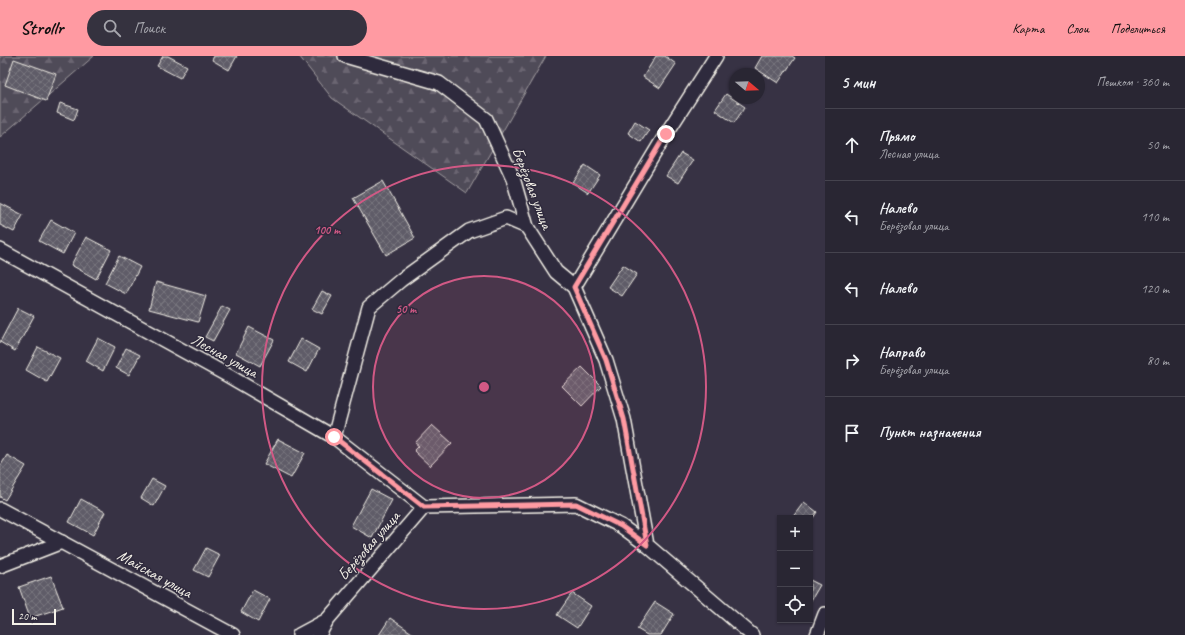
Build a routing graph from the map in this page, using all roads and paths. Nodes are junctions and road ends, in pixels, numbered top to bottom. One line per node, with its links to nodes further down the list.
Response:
1 (345, 56): 3 (street, Берёзовая улица)
2 (716, 56): 5 (street)
3 (527, 228): 5 (street, Берёзовая улица); 6 (street)
4 (0, 250): 6 (street, Лесная улица)
5 (574, 287): 10 (street)
6 (334, 437): 7 (street, Лесная улица)
7 (424, 507): 10 (street, Берёзовая улица); 13 (street, Берёзовая улица)
8 (0, 509): 9 (street, Майская улица)
9 (62, 542): 11 (street); 14 (street, Майская улица)
10 (647, 545): 17 (street, Берёзовая улица)
11 (0, 566)
12 (825, 614): 18 (street)
13 (327, 620): 15 (street, Берёзовая улица); 16 (street, Берёзовая улица)
14 (233, 635)
15 (299, 635)
16 (319, 635)
17 (752, 635)
18 (817, 635)

